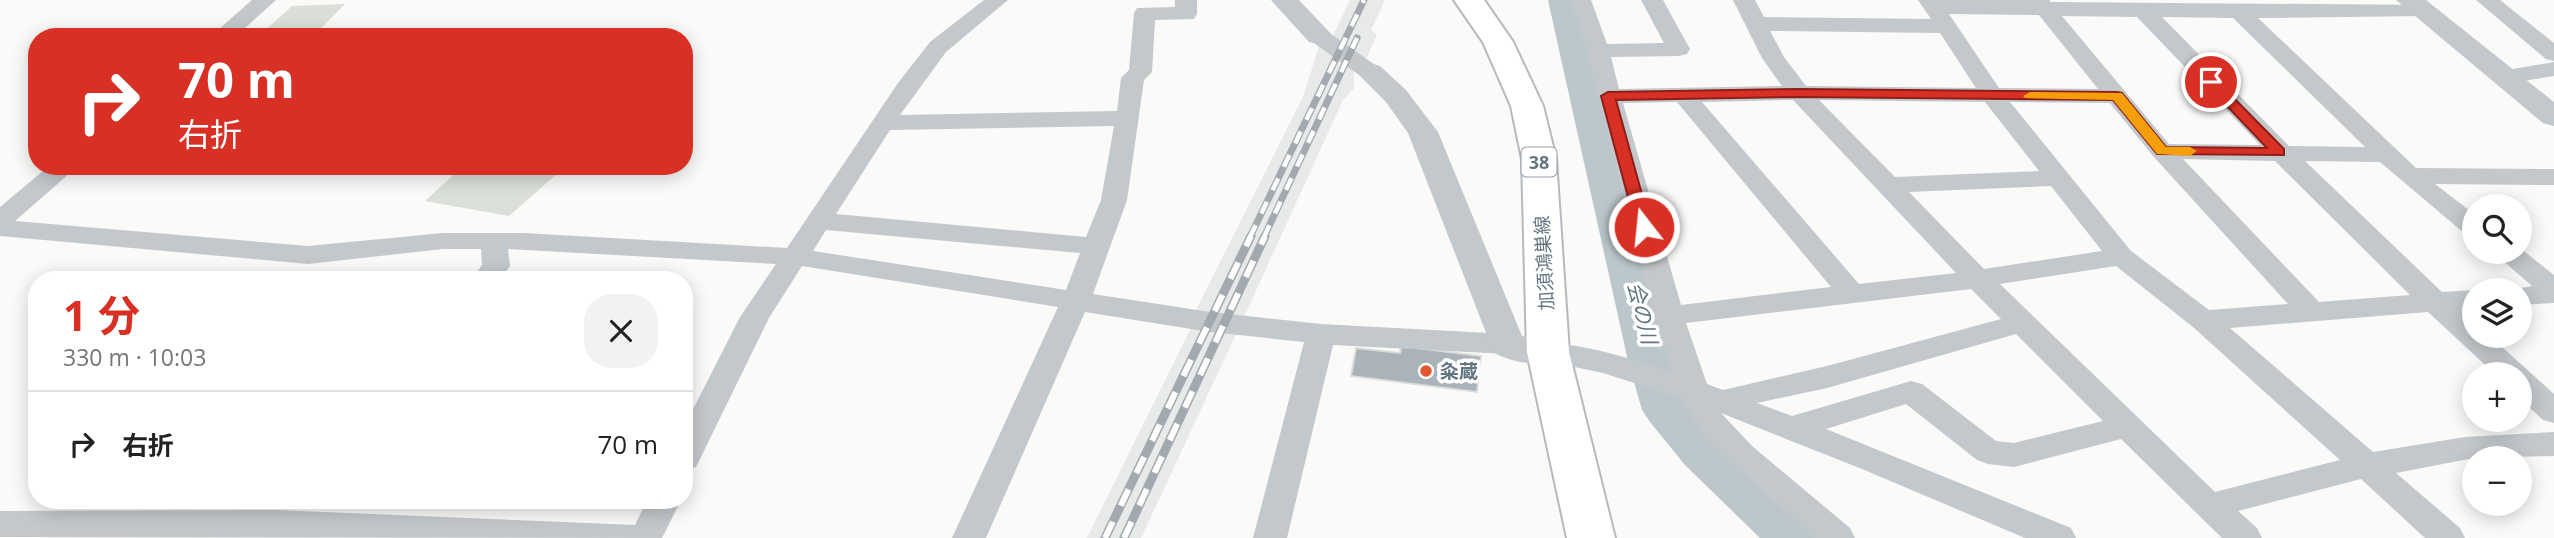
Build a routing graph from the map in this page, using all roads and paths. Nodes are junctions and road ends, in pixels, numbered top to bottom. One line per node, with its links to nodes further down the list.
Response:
1 (265, 0): 18 (street)
2 (997, 0): 32 (street)
3 (1186, 0): 31 (street)
4 (1284, 0): 19 (street)
5 (1469, 0): 63 (main road, 加須鴻巣線 / 38)
6 (1580, 0): 20 (street)
7 (1652, 0): 20 (street)
8 (1744, 0): 16 (street)
9 (1832, 0): 17 (street)
10 (2487, 0): 21 (street)
11 (2041, 4): 13 (street); 14 (street); 29 (street)
12 (2416, 5): 15 (street); 24 (street)
13 (2143, 10): 15 (street); 34 (street)
14 (1936, 11): 17 (street); 28 (street)
15 (2239, 12): 35 (street)
16 (1756, 24): 17 (street); 25 (street)
17 (1847, 24)
18 (232, 28)
19 (1319, 36): 23 (street)
20 (1597, 51): 27 (street)
21 (2554, 54)
22 (2554, 69): 24 (street)
23 (1370, 72): 63 (street)
24 (2504, 77): 30 (street)
25 (1799, 93): 26 (street); 28 (street); 40 (street)
26 (1685, 95): 27 (street); 54 (street)
27 (1608, 96): 59 (street)
28 (1993, 96): 29 (street); 39 (street)
29 (2117, 96): 33 (street)
30 (2554, 117)
31 (1128, 118): 32 (street); 46 (street)
32 (886, 123): 43 (street)
33 (2162, 151): 34 (street); 58 (street)
34 (2279, 152): 35 (street); 57 (street)
35 (2388, 155): 37 (street)
36 (54, 175): 42 (street)
37 (2409, 176): 38 (street); 41 (street)
38 (2554, 177)
39 (2060, 178): 40 (street); 48 (street)
40 (1891, 185): 51 (street)
41 (2462, 218)
42 (0, 220)
43 (821, 221): 46 (street); 47 (street)
44 (0, 228): 45 (street)
45 (494, 241): 47 (street); 50 (street)
46 (1097, 246): 55 (street)
47 (797, 257): 55 (street); 70 (street)
48 (2121, 257): 51 (street); 60 (street)
49 (2521, 264): 52 (street)
50 (492, 271)
51 (1978, 279): 54 (street); 61 (street)
52 (2554, 291): 53 (street)
53 (2532, 294)
54 (1853, 295): 59 (street)
55 (1076, 300): 62 (street); 81 (street)
56 (2462, 300): 57 (street)
57 (2433, 302): 58 (street); 64 (street)
58 (2313, 313): 60 (street)
59 (1670, 316): 66 (street)
60 (2203, 320): 72 (street)
61 (2024, 322): 66 (street); 68 (street)
62 (1321, 334): 63 (street); 82 (street)
63 (1527, 348): 66 (street); 83 (main road, 加須鴻巣線 / 38)
64 (2500, 362)
65 (2532, 392): 67 (street)
66 (1699, 394): 69 (street); 84 (street)
67 (2554, 412)
68 (2128, 426): 69 (street); 73 (street)
69 (1796, 429): 85 (street)
70 (693, 441)
71 (2554, 444): 72 (street)
72 (2369, 465): 73 (street); 87 (street)
73 (2209, 506): 86 (street)
74 (265, 509): 76 (street)
75 (660, 509): 80 (street)
76 (247, 523): 78 (street); 79 (street)
77 (0, 524): 78 (street)
78 (110, 531)
79 (634, 538)
80 (645, 538)
81 (969, 538)
82 (1270, 538)
83 (1591, 538)
84 (1838, 538)
85 (2059, 538)
86 (2245, 538)
87 (2448, 538)

